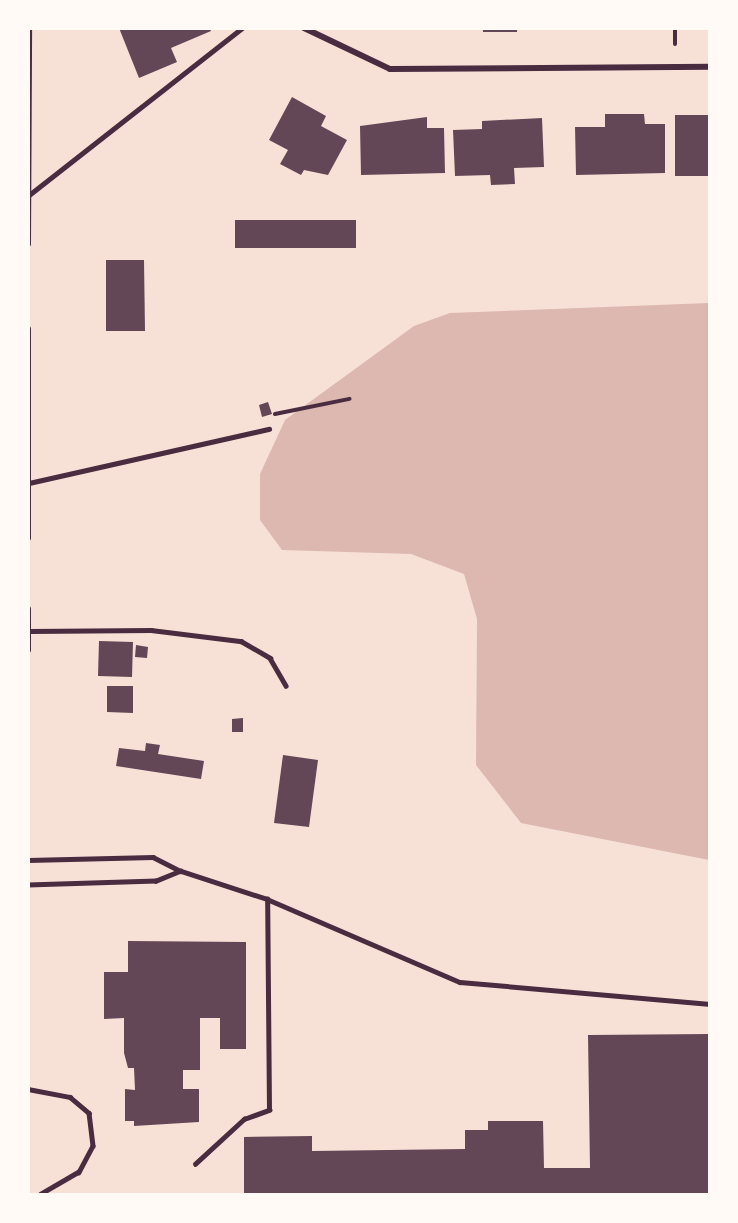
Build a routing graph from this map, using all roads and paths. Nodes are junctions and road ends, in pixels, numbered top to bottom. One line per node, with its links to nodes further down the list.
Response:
1 (29, 28): 7 (street)
2 (242, 28): 7 (lane)
3 (304, 28): 6 (street)
4 (675, 28): 5 (path)
5 (675, 44)
6 (710, 67)
7 (29, 195): 8 (street)
8 (28, 244)
9 (28, 329): 13 (street)
10 (349, 399): 12 (path)
11 (269, 429): 12 (lane)
12 (256, 432): 13 (lane)
13 (29, 483): 14 (street)
14 (28, 538)
15 (28, 609): 16 (street)
16 (29, 631): 17 (street); 18 (lane)
17 (28, 650)
18 (286, 686)
19 (28, 860): 20 (lane)
20 (181, 870): 21 (lane); 22 (lane)
21 (28, 885)
22 (267, 899): 23 (lane); 25 (lane)
23 (710, 1004)
24 (28, 1089): 26 (lane)
25 (195, 1164)
26 (41, 1194)

